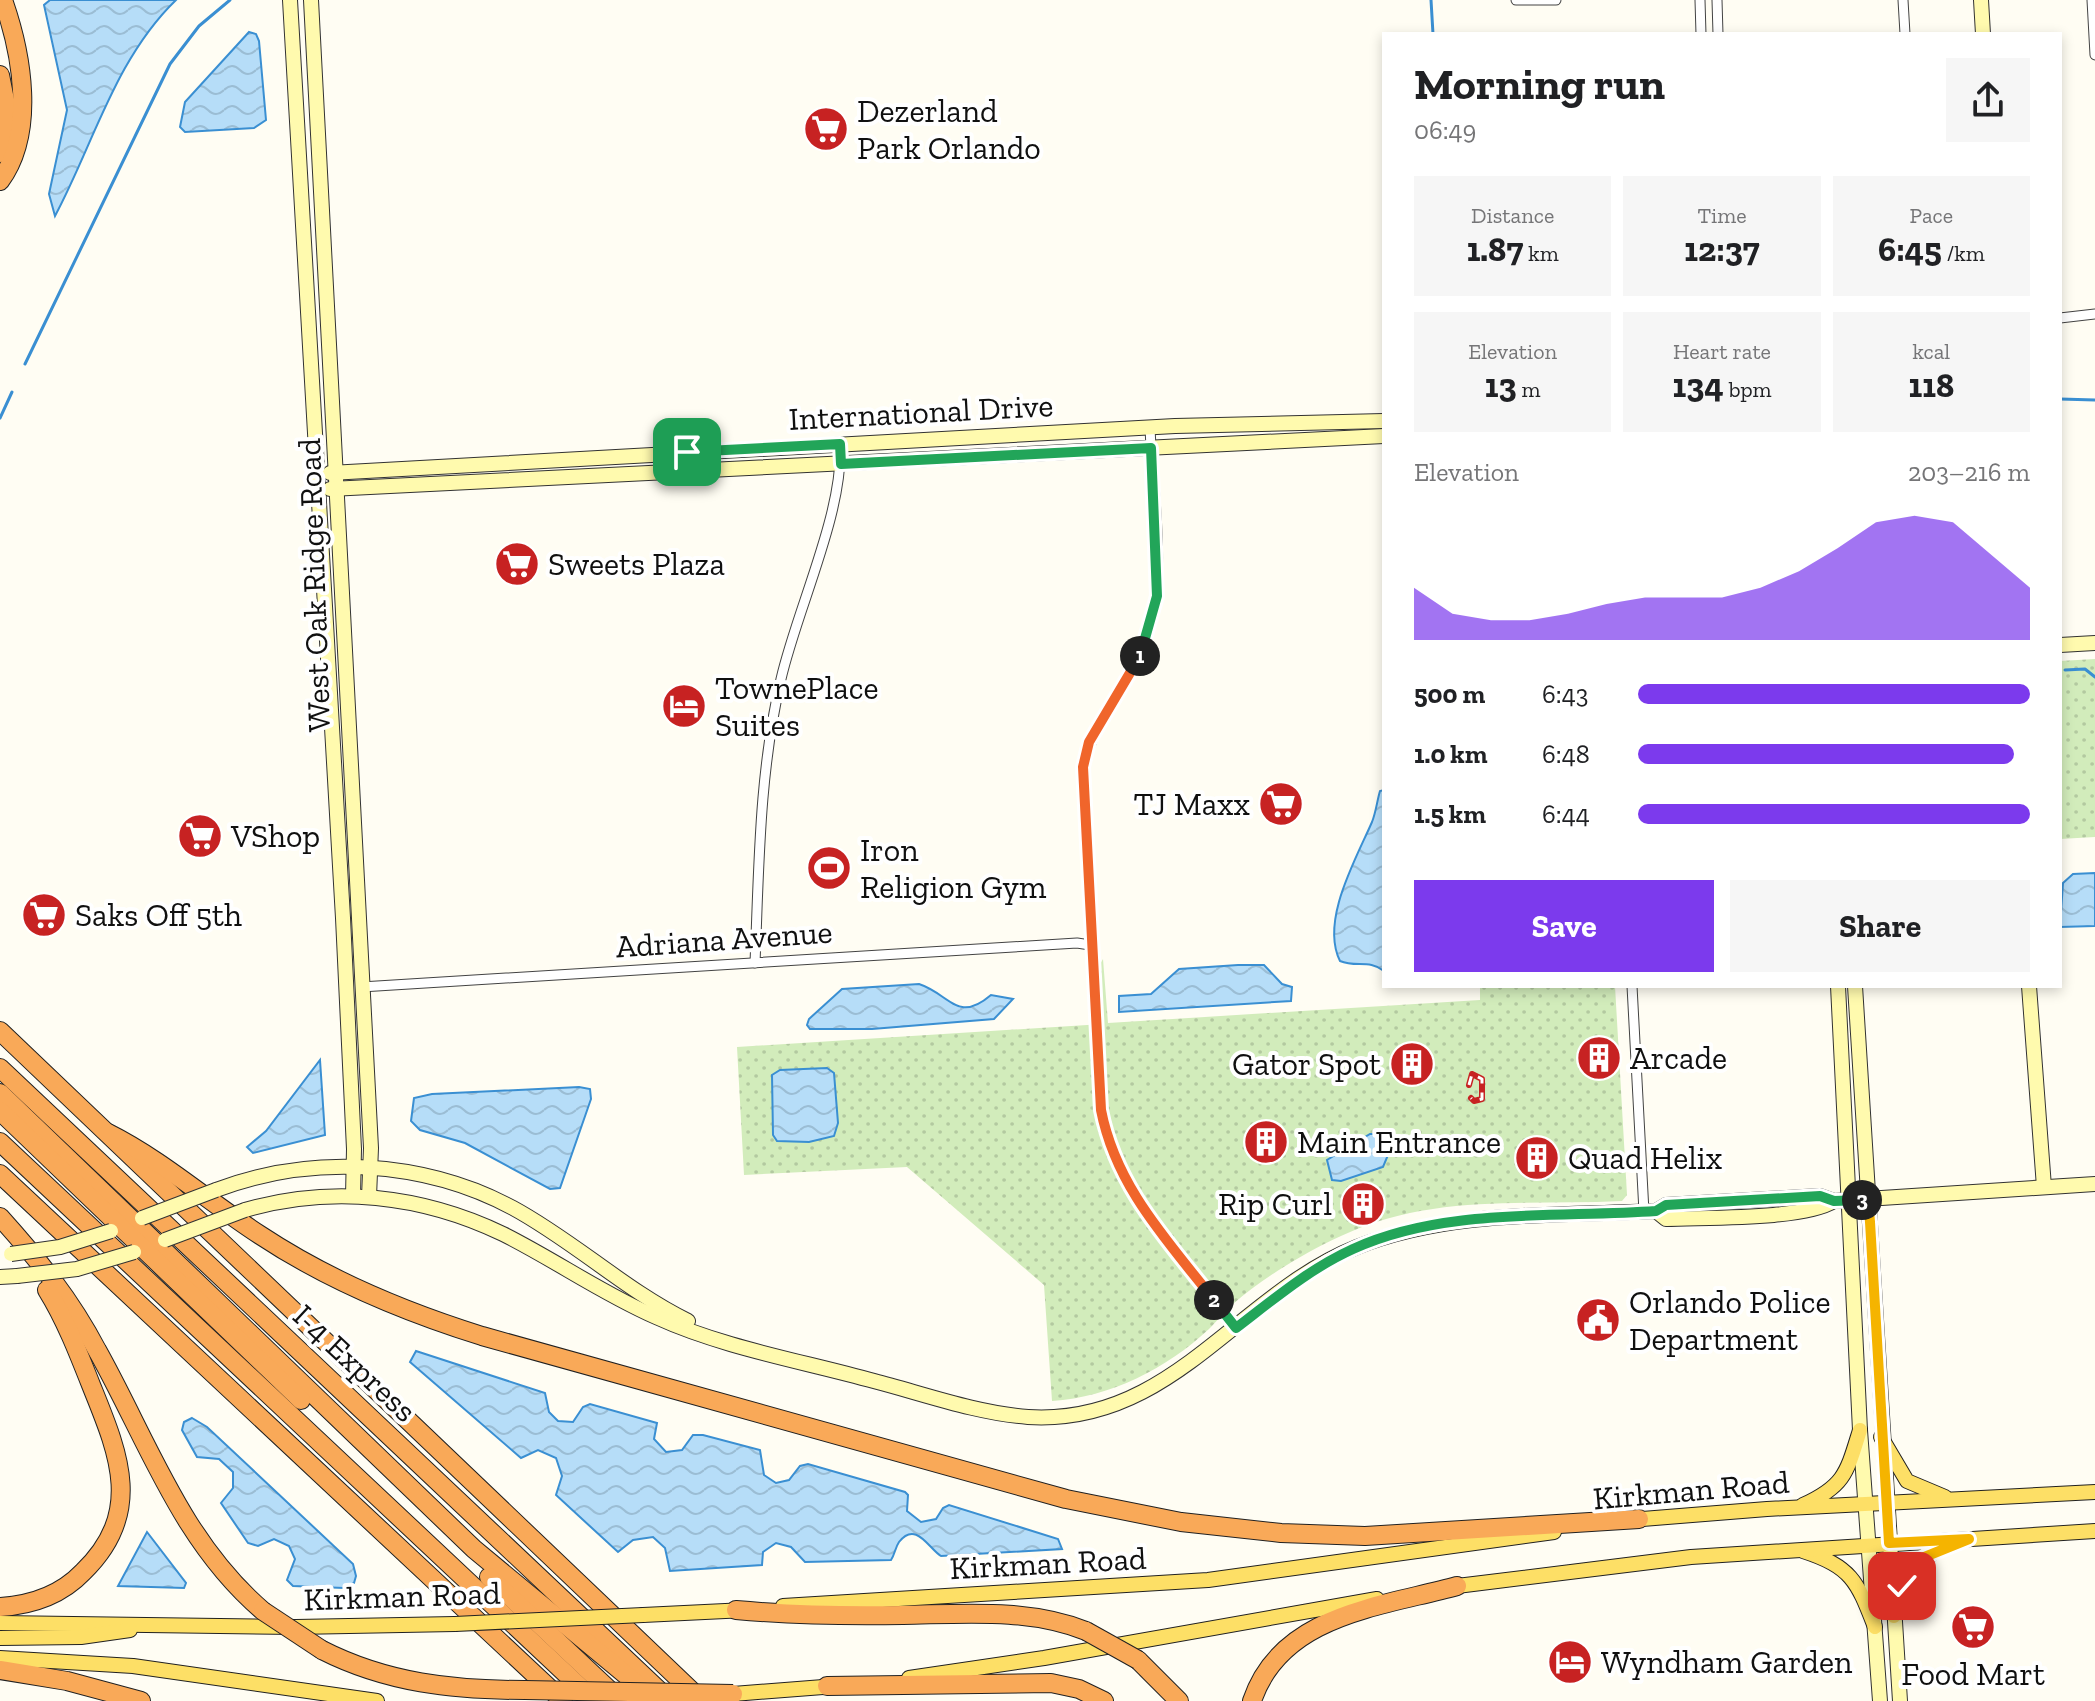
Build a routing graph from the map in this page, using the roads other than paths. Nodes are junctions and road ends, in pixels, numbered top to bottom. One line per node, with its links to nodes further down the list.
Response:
1 (3, 0): 20 (highway)
2 (290, 0): 15 (street, West Oak Ridge Road)
3 (311, 0): 18 (street, West Oak Ridge Road)
4 (1516, 0): 5 (street)
5 (1556, 0)
6 (1700, 0): 11 (street)
7 (1717, 0): 12 (street)
8 (1903, 0): 13 (street)
9 (1981, 0): 14 (street)
10 (2092, 0): 16 (street)
11 (1701, 32)
12 (1718, 32)
13 (1905, 32)
14 (1983, 32)
15 (292, 46): 18 (street); 32 (street, West Oak Ridge Road)
16 (2095, 55)
17 (0, 75): 19 (highway)
18 (314, 76): 31 (street, West Oak Ridge Road)
19 (0, 153)
20 (0, 181)
21 (2095, 314): 22 (street)
22 (2062, 318)
23 (1382, 421): 24 (street, International Drive)
24 (1150, 428): 26 (street, International Drive); 27 (street)
25 (1382, 436): 27 (street, International Drive)
26 (840, 444): 28 (street, International Drive); 30 (street)
27 (1151, 448): 30 (street, International Drive); 39 (street)
28 (654, 453): 29 (street, International Drive); 33 (street)
29 (615, 455): 31 (street, International Drive); 34 (street)
30 (841, 464): 33 (street, International Drive); 40 (street)
31 (338, 473): 32 (street, International Drive); 35 (street, West Oak Ridge Road)
32 (317, 474): 36 (street, West Oak Ridge Road)
33 (613, 475): 34 (street, International Drive)
34 (570, 477): 35 (street, International Drive)
35 (338, 489): 36 (street, International Drive); 41 (street, West Oak Ridge Road)
36 (318, 490): 53 (street, West Oak Ridge Road)
37 (2095, 643): 38 (street)
38 (2062, 645)
39 (1090, 945): 40 (street, Adriana Avenue); 69 (street)
40 (755, 963): 41 (street, Adriana Avenue)
41 (361, 987): 54 (street, West Oak Ridge Road)
42 (1632, 988): 62 (street)
43 (1855, 988): 47 (street)
44 (2029, 988): 57 (street)
45 (1839, 994): 47 (street); 61 (street)
46 (0, 1031): 51 (highway)
47 (1858, 1033): 60 (street)
48 (0, 1068): 104 (highway, I-4 Express)
49 (0, 1093): 64 (highway)
50 (0, 1111): 64 (highway)
51 (108, 1133): 78 (highway); 91 (highway)
52 (0, 1142): 100 (highway)
53 (354, 1168): 54 (street); 58 (street, West Oak Ridge Road); 64 (street, bridge)
54 (370, 1169): 59 (street, West Oak Ridge Road); 70 (street)
55 (0, 1174): 99 (highway)
56 (2095, 1184): 57 (street)
57 (2044, 1187): 60 (street)
58 (353, 1196): 59 (street); 65 (street, bridge)
59 (369, 1197): 70 (street)
60 (1868, 1199): 61 (street); 72 (street)
61 (1851, 1200): 62 (street); 71 (street)
62 (1650, 1211): 69 (street)
63 (0, 1217): 67 (highway)
64 (126, 1225): 65 (highway); 66 (street, bridge)
65 (149, 1246): 68 (street, bridge); 101 (highway); 103 (highway)
66 (5, 1254)
67 (35, 1257): 85 (highway); 96 (highway, bridge)
68 (0, 1277)
69 (1236, 1328): 70 (street)
70 (724, 1339)
71 (1860, 1430): 76 (street); 77 (main road)
72 (1881, 1437): 74 (main road); 75 (street)
73 (2095, 1492): 74 (main road, Kirkman Road)
74 (1957, 1501): 75 (main road, Kirkman Road)
75 (1886, 1505): 76 (main road, Kirkman Road); 81 (street)
76 (1865, 1506): 77 (main road, Kirkman Road); 82 (street)
77 (1795, 1508): 78 (main road, Kirkman Road)
78 (1639, 1519): 86 (main road, Kirkman Road)
79 (2095, 1531): 80 (main road, Kirkman Road)
80 (1969, 1539): 81 (main road, Kirkman Road); 87 (main road)
81 (1889, 1543): 82 (main road, Kirkman Road); 87 (street)
82 (1868, 1544): 83 (main road, Kirkman Road); 90 (street)
83 (1795, 1549): 84 (main road, Kirkman Road); 90 (main road)
84 (1457, 1586): 95 (main road, Kirkman Road); 108 (highway)
85 (0, 1607)
86 (736, 1610): 89 (main road, Kirkman Road, bridge); 107 (highway, bridge)
87 (1894, 1616): 110 (street)
88 (0, 1623): 89 (main road, Kirkman Road)
89 (178, 1625): 92 (main road)
90 (1875, 1627): 109 (street)
91 (630, 1633): 96 (highway); 105 (highway)
92 (0, 1638)
93 (0, 1658): 98 (main road)
94 (0, 1670): 97 (highway)
95 (827, 1686): 96 (main road, Kirkman Road); 106 (highway)
96 (726, 1697): 102 (main road, Kirkman Road, bridge)
97 (141, 1701)
98 (377, 1701)
99 (563, 1701)
100 (595, 1701)
101 (621, 1701)
102 (645, 1701)
103 (658, 1701)
104 (670, 1701)
105 (702, 1701)
106 (1104, 1701)
107 (1179, 1701)
108 (1252, 1701)
109 (1880, 1701)
110 (1900, 1701)

